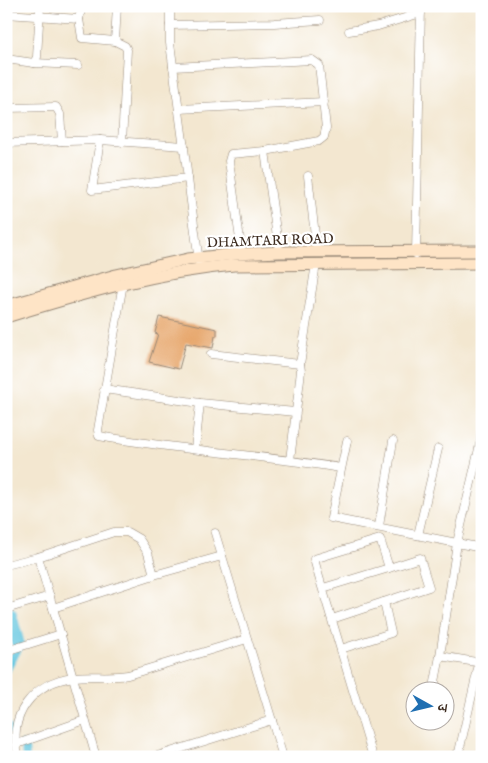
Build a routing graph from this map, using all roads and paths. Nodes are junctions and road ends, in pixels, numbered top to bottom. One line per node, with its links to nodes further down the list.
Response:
1 (40, 6): 7 (street)
2 (82, 6): 8 (street)
3 (118, 6): 12 (street)
4 (170, 6): 10 (street)
5 (421, 10): 11 (street); 32 (street)
6 (6, 14): 7 (street)
7 (40, 17): 8 (street); 14 (street)
8 (79, 19): 12 (street)
9 (320, 20): 10 (street)
10 (170, 25): 16 (street)
11 (349, 31)
12 (115, 41): 22 (street)
13 (6, 59): 14 (street)
14 (34, 63): 15 (street)
15 (78, 65)
16 (173, 67): 17 (street); 19 (street)
17 (324, 102): 19 (street); 25 (street)
18 (6, 108): 21 (street)
19 (179, 108): 24 (street)
20 (100, 140): 21 (street); 22 (street); 27 (street)
21 (62, 141): 23 (street)
22 (122, 142): 24 (street)
23 (6, 143)
24 (184, 146): 27 (street)
25 (265, 151): 29 (street); 31 (street)
26 (308, 176): 30 (street)
27 (188, 178): 33 (street)
28 (482, 251): 32 (main road, DHAMTARI ROAD)
29 (279, 252): 30 (main road, DHAMTARI ROAD); 31 (main road, DHAMTARI ROAD)
30 (317, 252): 32 (main road, DHAMTARI ROAD)
31 (242, 254): 33 (main road, DHAMTARI ROAD)
32 (416, 258): 34 (main road); 35 (main road)
33 (199, 263): 35 (main road); 36 (main road); 37 (main road, DHAMTARI ROAD)
34 (482, 263)
35 (316, 264): 40 (street)
36 (123, 283): 38 (main road); 41 (street)
37 (6, 306)
38 (6, 317)
39 (211, 354): 40 (street)
40 (300, 364): 43 (street)
41 (104, 389): 42 (street); 48 (street)
42 (200, 403): 43 (street); 48 (street)
43 (295, 412): 50 (street)
44 (482, 417): 47 (street)
45 (347, 441): 51 (street)
46 (393, 441): 52 (street)
47 (481, 441): 55 (street)
48 (195, 449): 50 (street)
49 (438, 450): 54 (street)
50 (290, 460): 51 (street)
51 (341, 468): 52 (street)
52 (379, 526): 54 (street)
53 (215, 533): 57 (street)
54 (418, 535): 55 (street)
55 (457, 543): 56 (street); 73 (street)
56 (482, 548)
57 (222, 556): 61 (street); 69 (street)
58 (38, 557): 59 (street); 61 (street); 63 (street)
59 (6, 565)
60 (389, 568): 62 (street); 62 (street); 64 (street)
61 (154, 575): 65 (street)
62 (323, 588): 67 (street)
63 (50, 596): 65 (street); 66 (street)
64 (384, 602): 67 (street); 70 (street)
65 (54, 608): 68 (street)
66 (6, 609)
67 (332, 619): 70 (street)
68 (61, 634): 71 (street); 75 (street)
69 (247, 639): 75 (street); 78 (street)
70 (341, 649): 84 (street)
71 (6, 651)
72 (482, 651): 74 (street)
73 (440, 656): 74 (street); 76 (street)
74 (481, 662): 85 (street)
75 (73, 677): 77 (street); 79 (street)
76 (435, 680)
77 (85, 720): 79 (street); 81 (street)
78 (272, 720): 82 (street); 83 (street)
79 (17, 744): 80 (street)
80 (19, 757)
81 (96, 757)
82 (154, 757)
83 (283, 757)
84 (373, 757)
85 (453, 757)

